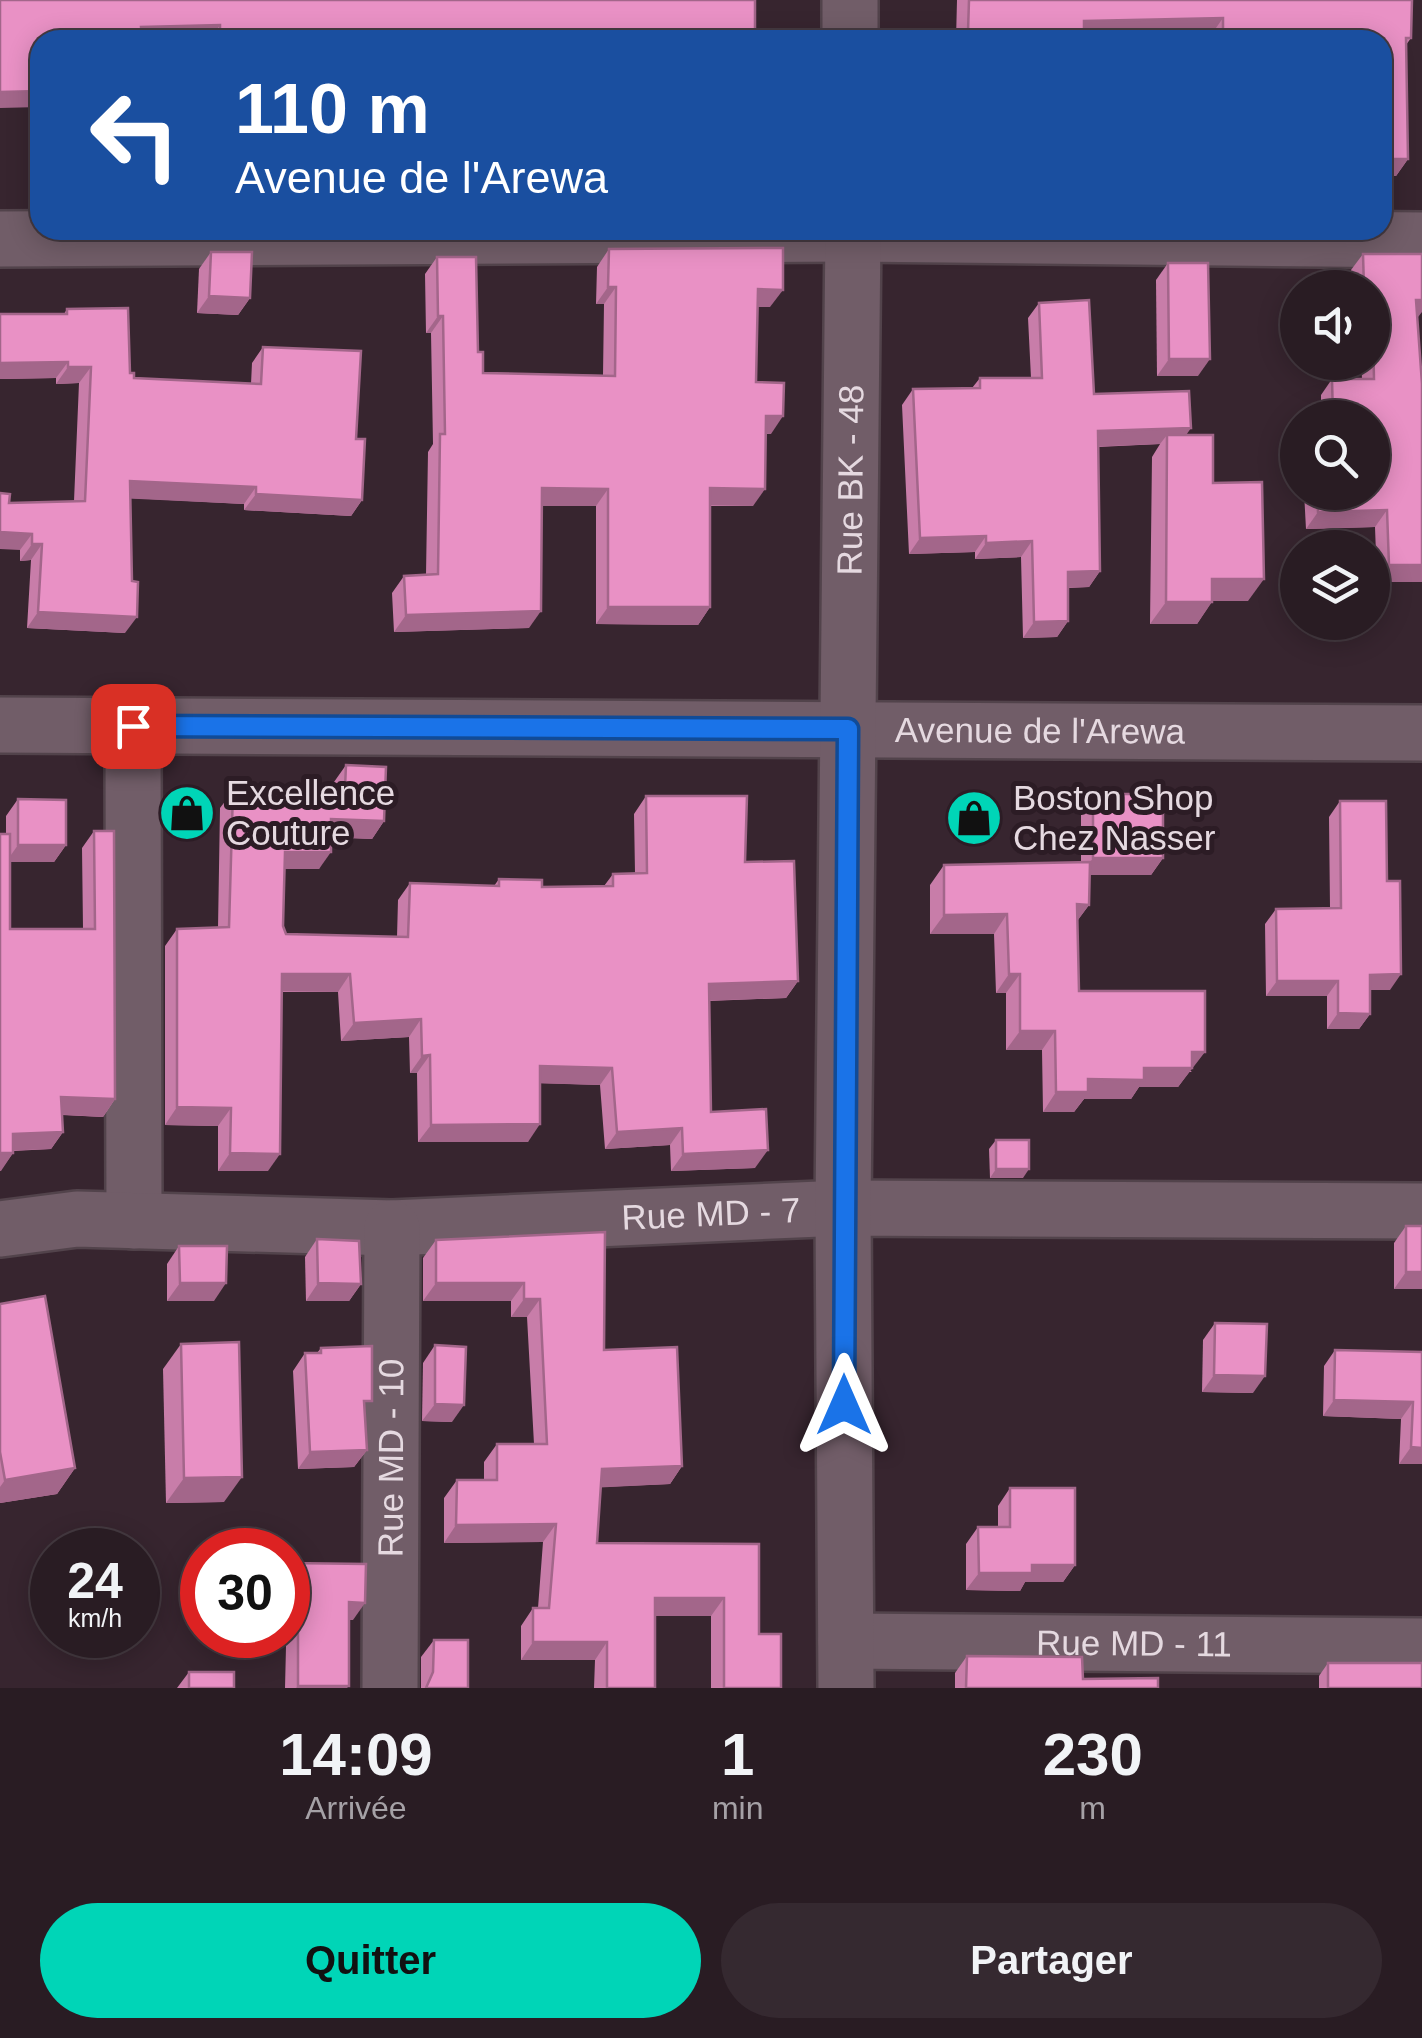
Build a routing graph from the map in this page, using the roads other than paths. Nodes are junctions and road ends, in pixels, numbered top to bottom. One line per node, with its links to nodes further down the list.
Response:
1 (850, 0): 2 (street)
2 (850, 30)
3 (0, 239): 4 (street)
4 (30, 239)
5 (853, 240): 10 (street, Rue BK - 48)
6 (1392, 240): 7 (street)
7 (1422, 240)
8 (0, 725): 9 (street, Avenue de l'Arewa)
9 (133, 726): 10 (street, Avenue de l'Arewa); 14 (street)
10 (848, 729): 11 (street, Avenue de l'Arewa); 12 (street, Rue BK - 48)
11 (1422, 732)
12 (843, 1208): 13 (street, Rue MD - 7); 15 (street, Rue MD - 7); 18 (street, Rue BK - 48)
13 (1422, 1211)
14 (134, 1221): 15 (street, Rue MD - 7); 16 (street, Rue MD - 7)
15 (392, 1228): 20 (street, Rue MD - 10)
16 (0, 1229)
17 (1422, 1646): 19 (street, Rue MD - 11)
18 (846, 1665): 19 (street, Rue MD - 11)
19 (1295, 1667)
20 (390, 1688)

